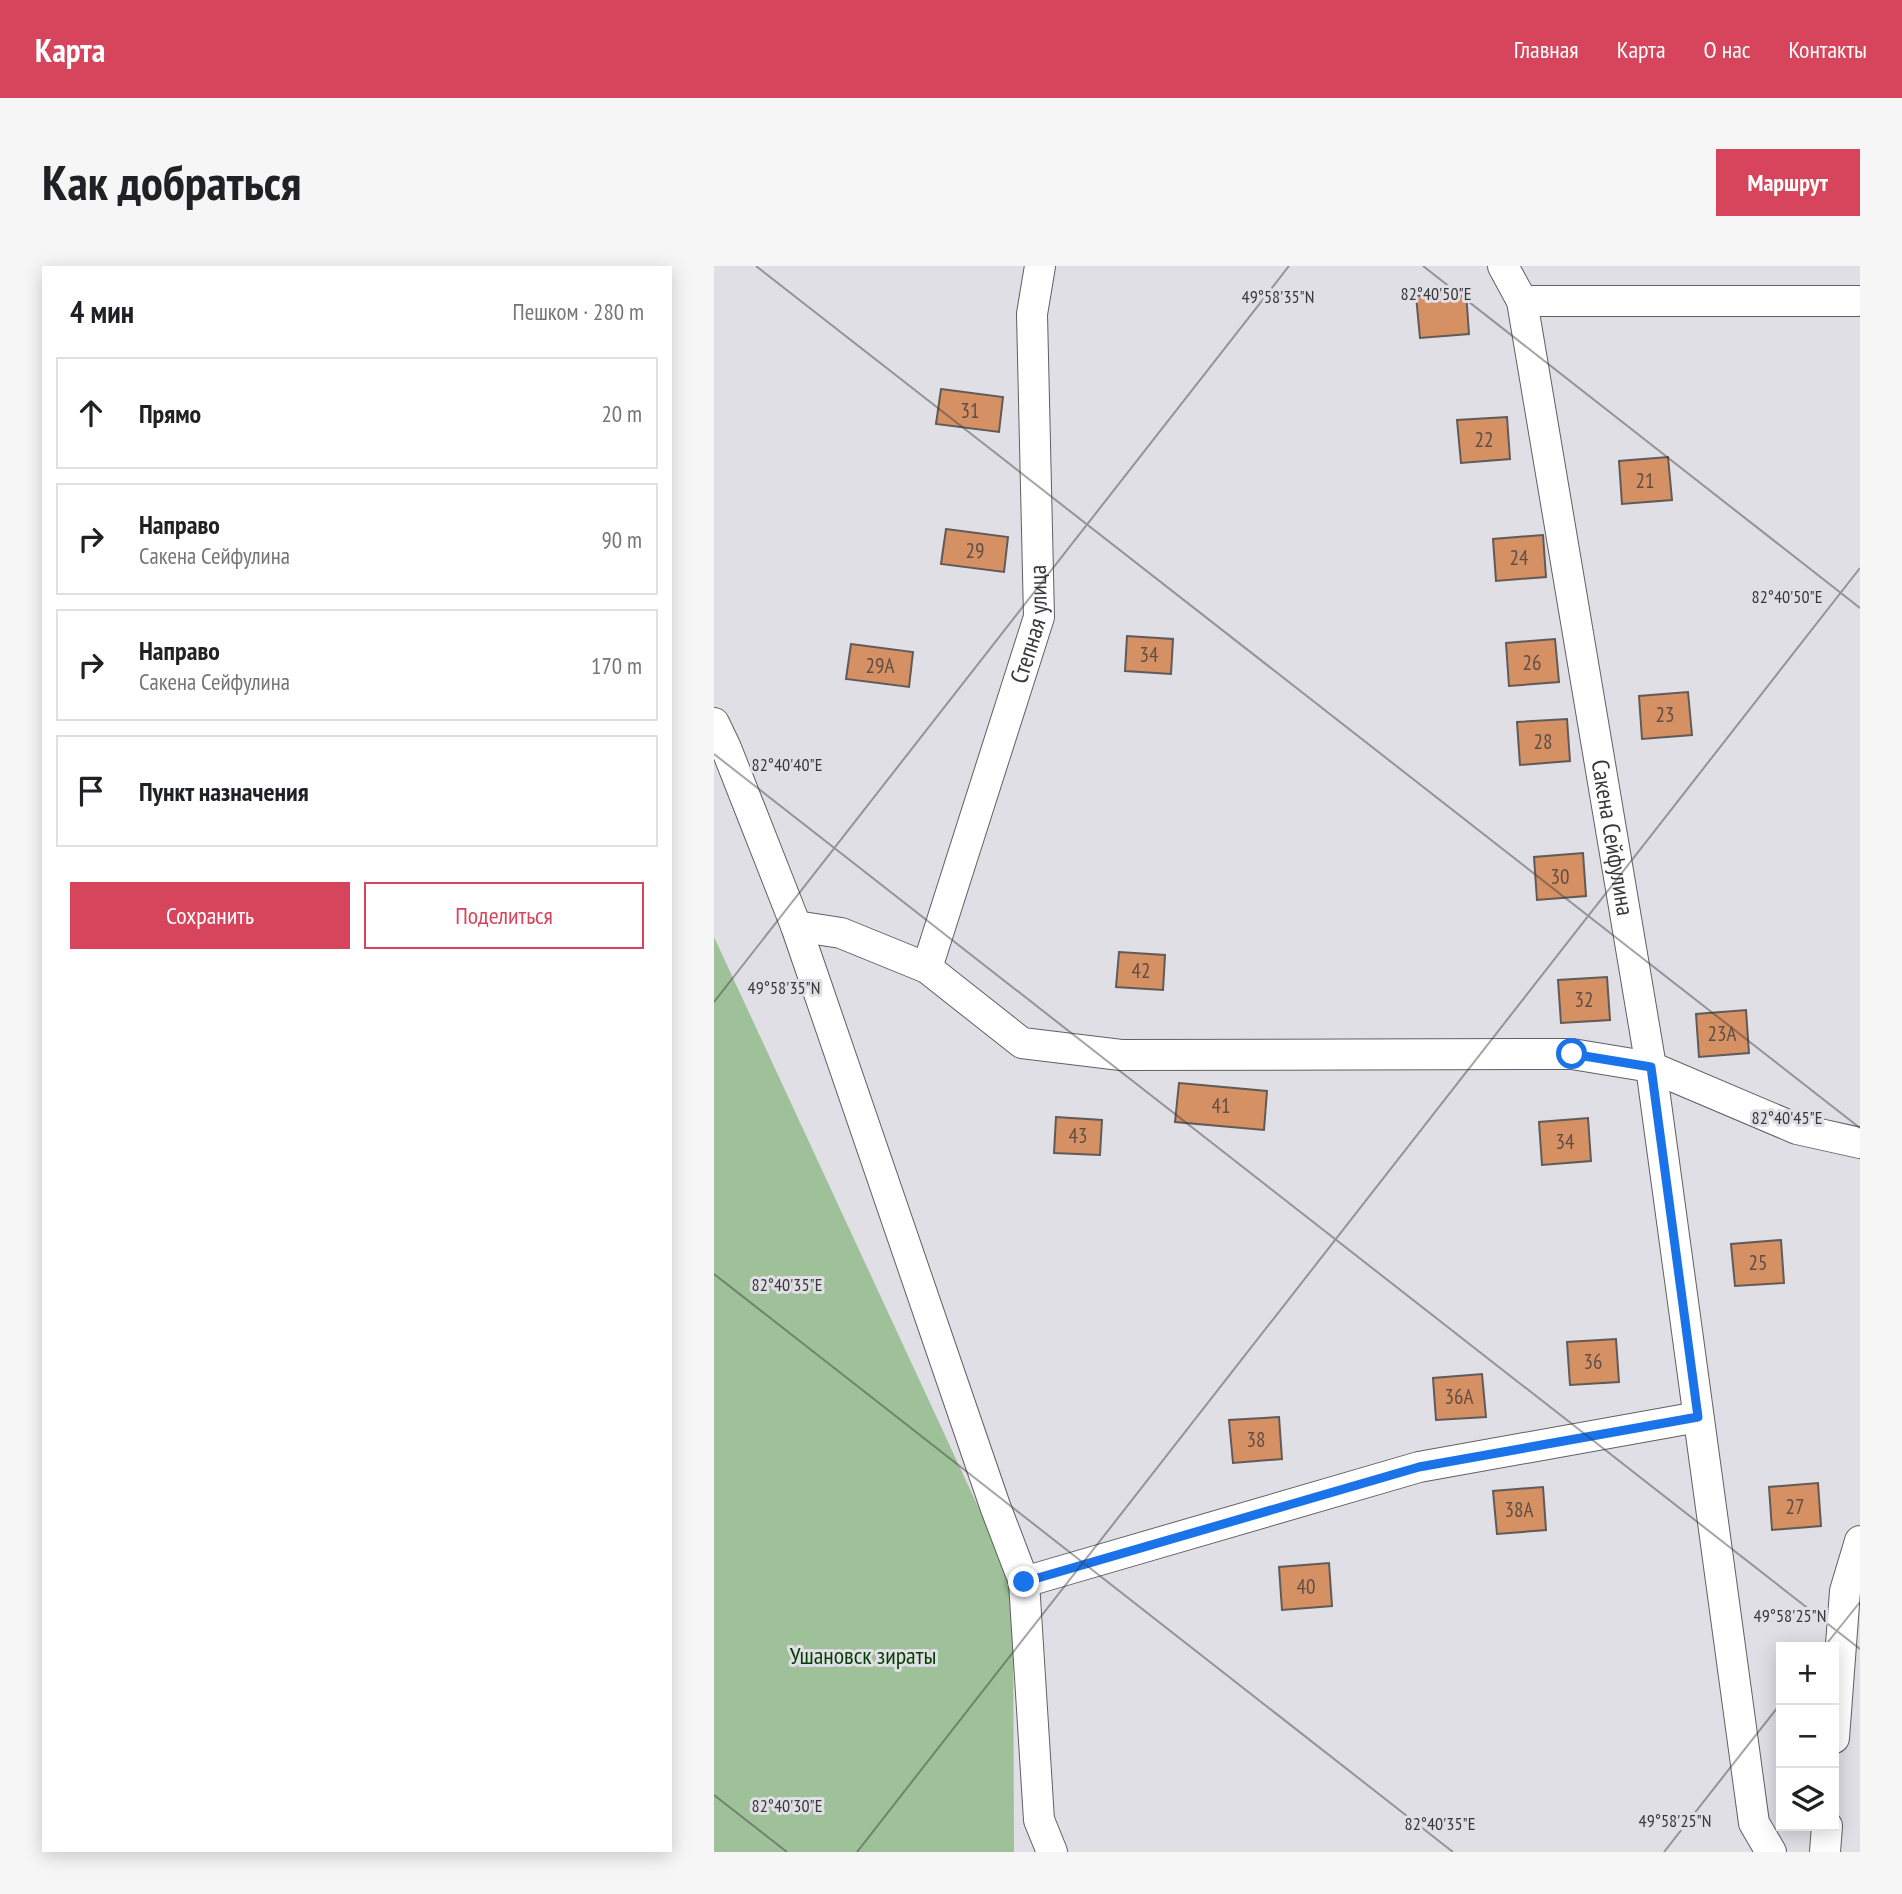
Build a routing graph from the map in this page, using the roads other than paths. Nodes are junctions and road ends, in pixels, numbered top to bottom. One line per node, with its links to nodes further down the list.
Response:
1 (1040, 266): 7 (street, Степная улица)
2 (1503, 266): 3 (street, Сакена Сейфулина)
3 (1522, 301): 4 (street); 8 (street, Сакена Сейфулина)
4 (1860, 301)
5 (718, 740): 6 (street)
6 (796, 926): 7 (street); 12 (street)
7 (927, 968): 8 (street)
8 (1651, 1067): 9 (street); 10 (street, Сакена Сейфулина)
9 (1860, 1143)
10 (1698, 1417): 12 (street); 16 (street, Сакена Сейфулина)
11 (1860, 1541): 13 (street)
12 (1024, 1582): 15 (street)
13 (1836, 1705)
14 (1827, 1831): 17 (street)
15 (1052, 1852)
16 (1771, 1852)
17 (1825, 1852)

